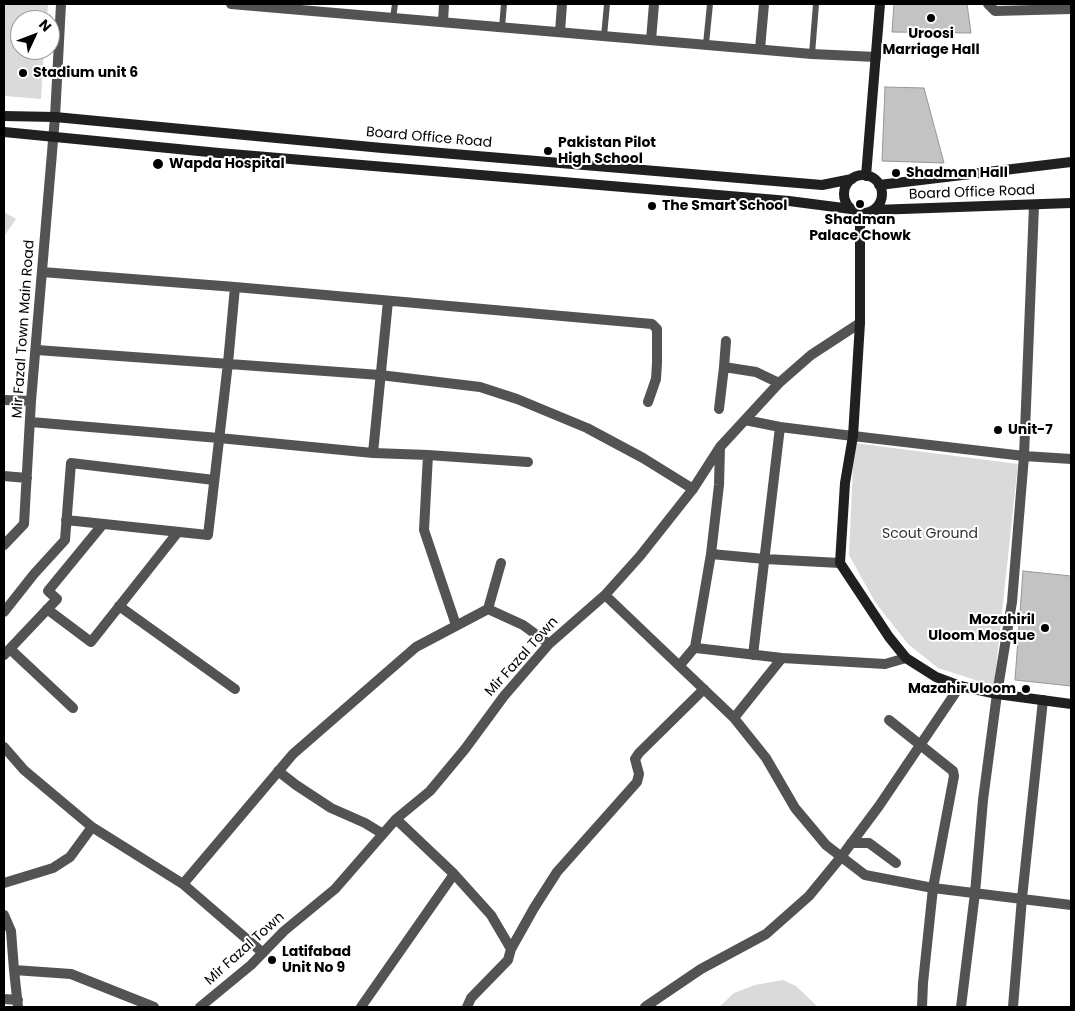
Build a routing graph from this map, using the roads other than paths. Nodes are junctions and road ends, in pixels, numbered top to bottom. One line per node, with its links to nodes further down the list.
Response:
1 (61, 4): 29 (street, Mir Fazal Town Main Road)
2 (231, 4): 3 (street)
3 (237, 4): 15 (street)
4 (395, 4): 18 (lane)
5 (444, 4): 19 (street)
6 (504, 4): 20 (lane)
7 (562, 4): 21 (street)
8 (607, 4): 22 (lane)
9 (654, 4): 23 (street)
10 (710, 4): 24 (lane)
11 (764, 4): 25 (street)
12 (816, 4): 26 (lane)
13 (880, 4): 27 (street)
14 (988, 4): 17 (street)
15 (296, 6): 16 (street)
16 (340, 8): 18 (street)
17 (1071, 9)
18 (393, 18): 19 (street)
19 (443, 22): 20 (street)
20 (502, 27): 21 (street)
21 (560, 32): 22 (street)
22 (604, 36): 23 (street)
23 (651, 40): 24 (street)
24 (706, 44): 25 (street)
25 (760, 49): 26 (street)
26 (812, 54): 27 (street)
27 (876, 58): 33 (street)
28 (4, 116): 29 (street, Board Office Road)
29 (55, 117): 31 (street, Mir Fazal Town Main Road); 34 (street, Board Office Road)
30 (4, 132): 31 (street)
31 (53, 137): 39 (street); 40 (street, Mir Fazal Town Main Road)
32 (1071, 162): 35 (street, Board Office Road)
33 (866, 176): 34 (street); 35 (street)
34 (852, 179): 39 (street)
35 (879, 185): 38 (street)
36 (1071, 203): 37 (street, Board Office Road)
37 (1034, 205): 38 (street, Board Office Road); 62 (street)
38 (874, 210): 39 (street)
39 (856, 211): 43 (street)
40 (42, 272): 41 (street); 45 (street, Mir Fazal Town Main Road)
41 (234, 287): 42 (street); 46 (street)
42 (388, 301): 48 (street); 52 (street)
43 (860, 323): 49 (street, Mir Fazal Town); 57 (street)
44 (726, 341): 47 (street)
45 (37, 350): 46 (street); 51 (street, Mir Fazal Town Main Road)
46 (228, 364): 48 (street); 58 (street)
47 (724, 367): 49 (street); 53 (street)
48 (380, 375): 60 (street); 68 (street)
49 (779, 383): 54 (street, Mir Fazal Town)
50 (4, 400): 51 (street)
51 (32, 401): 55 (street, Mir Fazal Town Main Road)
52 (648, 402)
53 (719, 409)
54 (745, 420): 56 (street); 59 (street, Mir Fazal Town)
55 (31, 422): 58 (street); 66 (street, Mir Fazal Town Main Road)
56 (780, 427): 57 (street); 74 (street)
57 (853, 436): 62 (street); 76 (street)
58 (219, 438): 60 (street); 67 (street)
59 (720, 448): 68 (street, Mir Fazal Town); 73 (street)
60 (373, 453): 61 (street)
61 (428, 455): 64 (street); 82 (street)
62 (1024, 456): 63 (street); 93 (street)
63 (1071, 460)
64 (528, 462)
65 (4, 476): 66 (street)
66 (27, 478): 72 (street, Mir Fazal Town Main Road)
67 (214, 480): 69 (street); 71 (street)
68 (693, 490): 77 (street, Mir Fazal Town)
69 (66, 520): 70 (street); 81 (street)
70 (103, 524): 71 (street); 79 (street)
71 (178, 532): 78 (street)
72 (4, 544)
73 (711, 554): 74 (street); 84 (street)
74 (765, 559): 76 (street); 86 (street)
75 (501, 563): 80 (street)
76 (840, 564): 88 (street)
77 (605, 595): 83 (street, Mir Fazal Town); 89 (street)
78 (119, 606): 79 (street); 91 (street)
79 (48, 609): 85 (street)
80 (488, 609): 82 (street); 83 (street)
81 (4, 612)
82 (456, 625): 101 (street)
83 (549, 644): 102 (street, Mir Fazal Town)
84 (695, 647): 86 (street); 89 (street)
85 (7, 652): 96 (street)
86 (753, 655): 87 (street)
87 (782, 658): 88 (street); 97 (street)
88 (906, 658): 90 (street)
89 (680, 665): 92 (street)
90 (960, 686): 93 (street); 99 (street)
91 (235, 689)
92 (704, 689): 97 (street); 116 (street)
93 (997, 694): 94 (street); 112 (street)
94 (1042, 700): 95 (street); 113 (street)
95 (1071, 704)
96 (73, 708)
97 (734, 718): 106 (street)
98 (889, 720): 99 (street)
99 (920, 745): 105 (street); 111 (street)
100 (4, 747): 103 (street)
101 (278, 771): 104 (street); 110 (street)
102 (396, 819): 104 (street, Mir Fazal Town); 108 (street)
103 (92, 827): 109 (street); 110 (street)
104 (383, 834): 117 (street, Mir Fazal Town)
105 (852, 843): 106 (street); 107 (street)
106 (841, 857): 111 (street); 125 (street)
107 (896, 864)
108 (454, 874): 116 (street); 123 (street)
109 (4, 883)
110 (183, 884): 117 (street)
111 (934, 888): 112 (street); 126 (street)
112 (975, 893): 113 (street); 127 (street)
113 (1022, 898): 114 (street); 128 (street)
114 (1071, 905)
115 (4, 914): 118 (street)
116 (511, 949): 124 (street)
117 (263, 953): 122 (street, Mir Fazal Town)
118 (14, 970): 120 (street); 121 (street)
119 (4, 999): 120 (street)
120 (18, 1004)
121 (154, 1007)
122 (200, 1007)
123 (361, 1007)
124 (467, 1007)
125 (644, 1007)
126 (922, 1007)
127 (961, 1007)
128 (1012, 1007)

